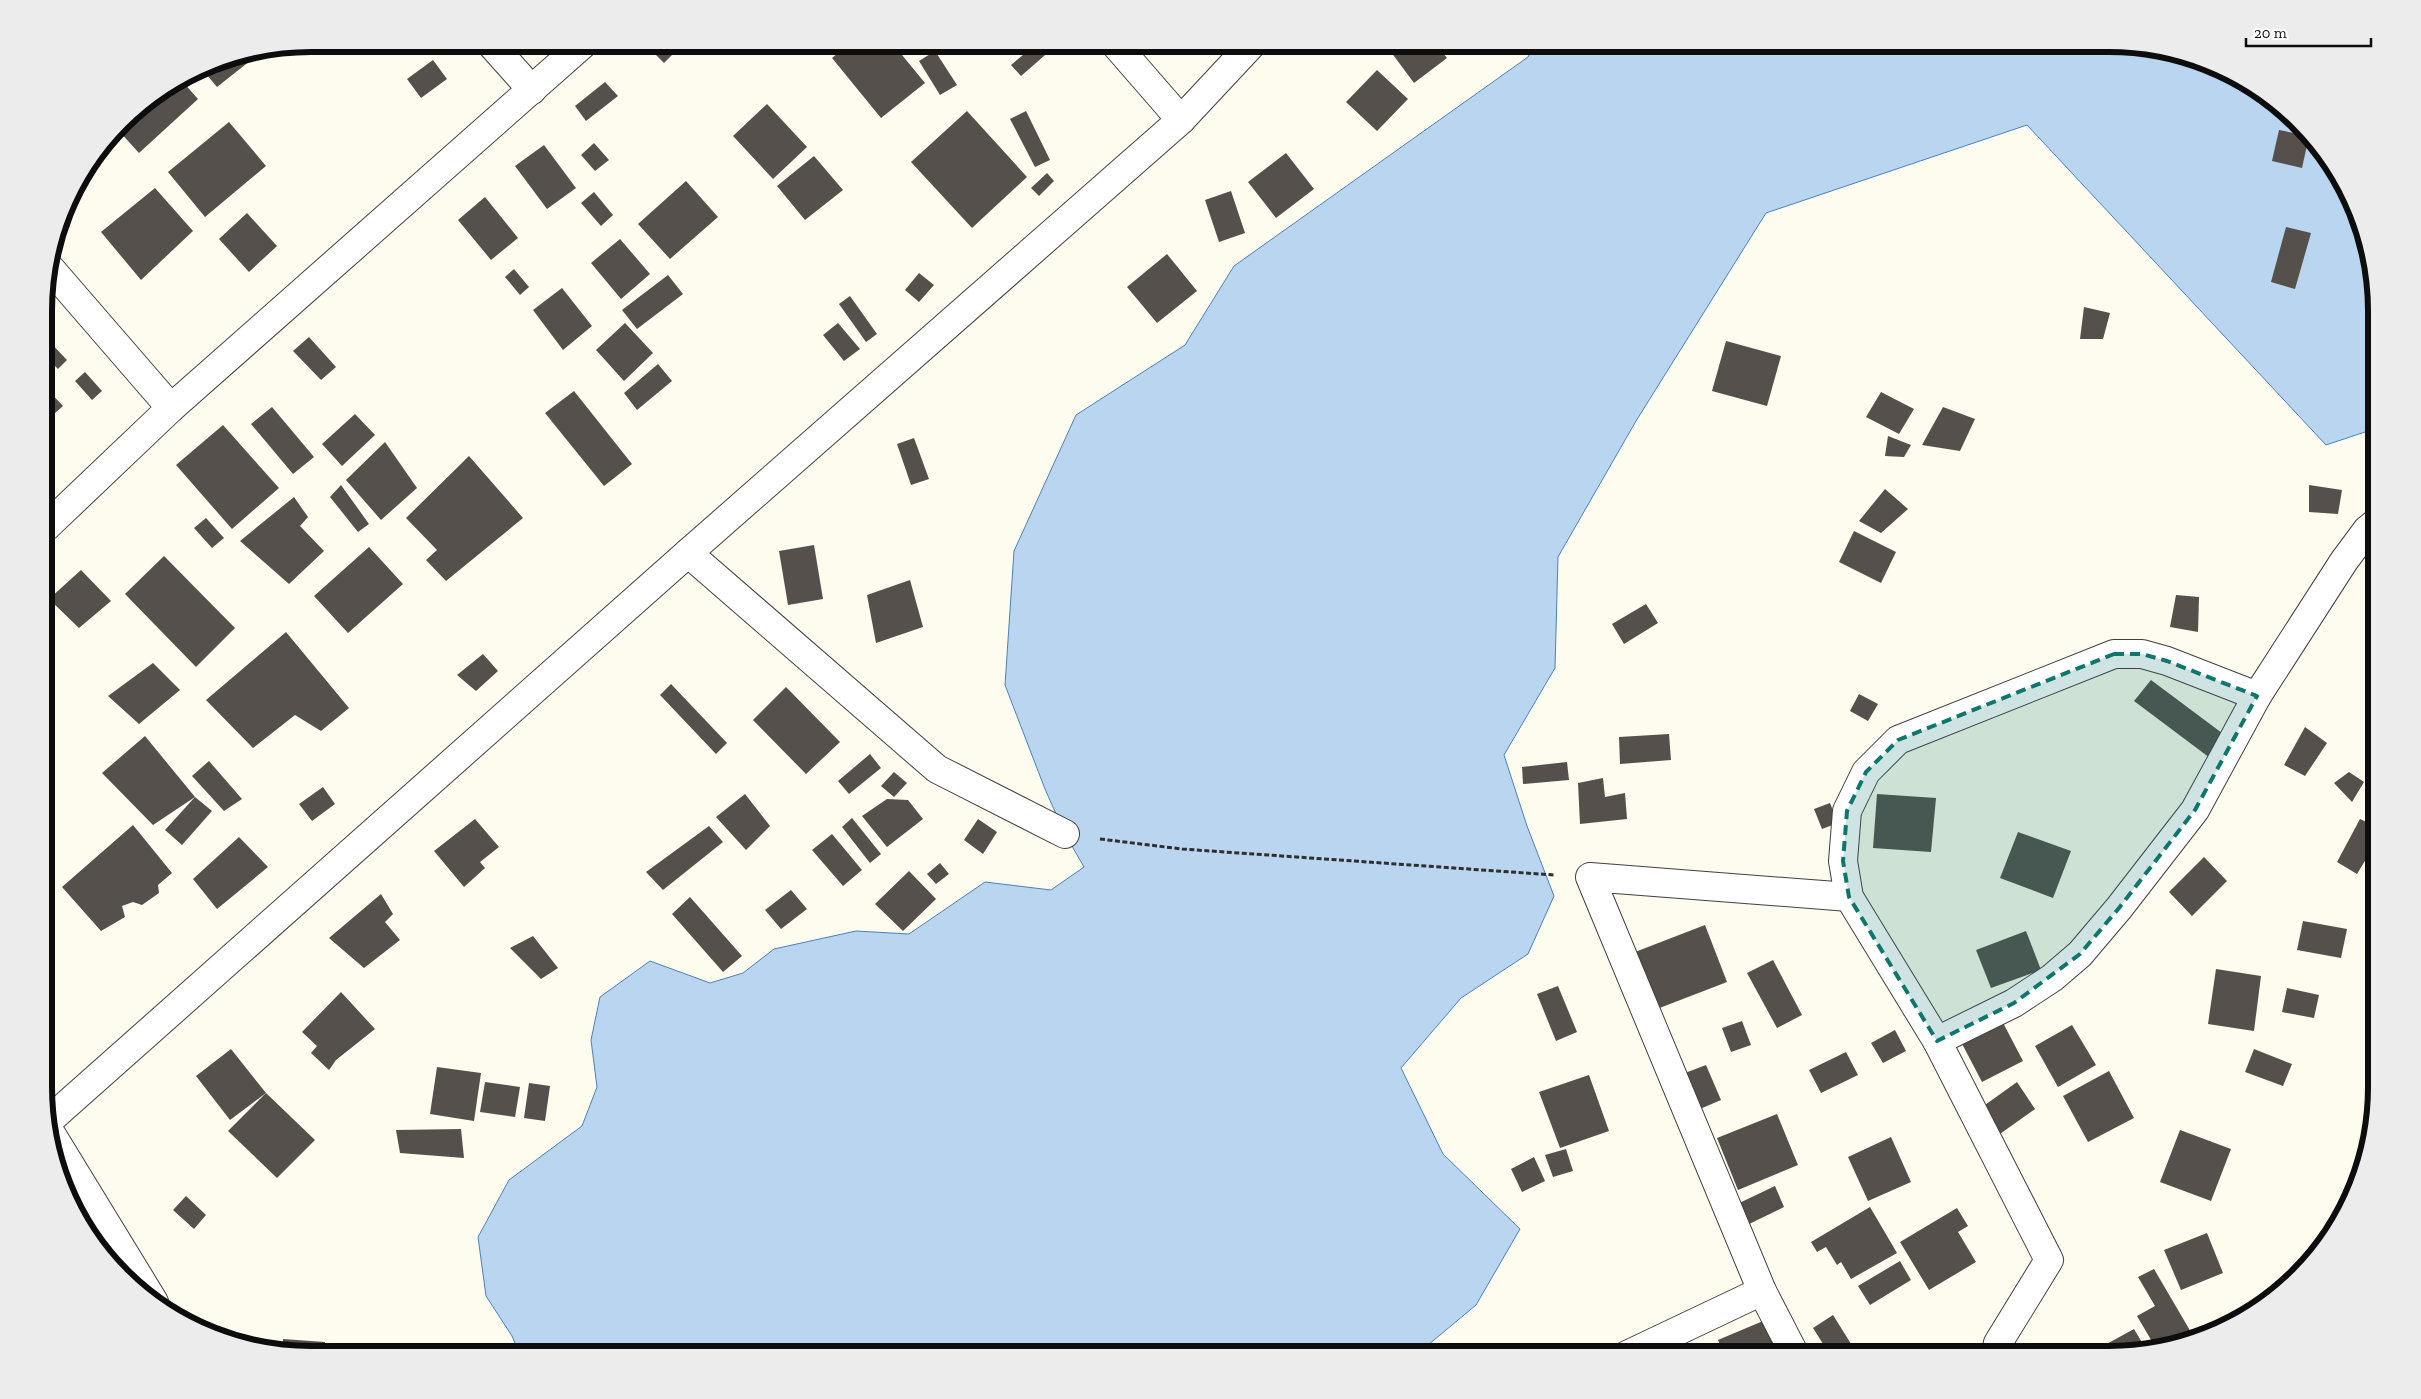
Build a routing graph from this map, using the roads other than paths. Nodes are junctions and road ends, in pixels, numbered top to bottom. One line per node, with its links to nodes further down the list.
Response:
1 (498, 52): 5 (street)
2 (574, 52): 5 (street)
3 (1122, 52): 6 (street)
4 (1245, 52): 6 (street)
5 (532, 90): 8 (street)
6 (1181, 120): 11 (street)
7 (55, 274): 8 (street)
8 (171, 408): 9 (street)
9 (52, 521)
10 (2368, 529): 12 (street)
11 (688, 553): 13 (street); 16 (street)
12 (2257, 696): 14 (street); 15 (street)
13 (1065, 834)
14 (1849, 897): 15 (street); 19 (street)
15 (1937, 1041): 22 (street)
16 (55, 1118)
17 (58, 1144): 18 (street)
18 (143, 1284)
19 (1762, 1291): 20 (street); 21 (street)
20 (1646, 1346)
21 (1790, 1346)
22 (1997, 1346)

